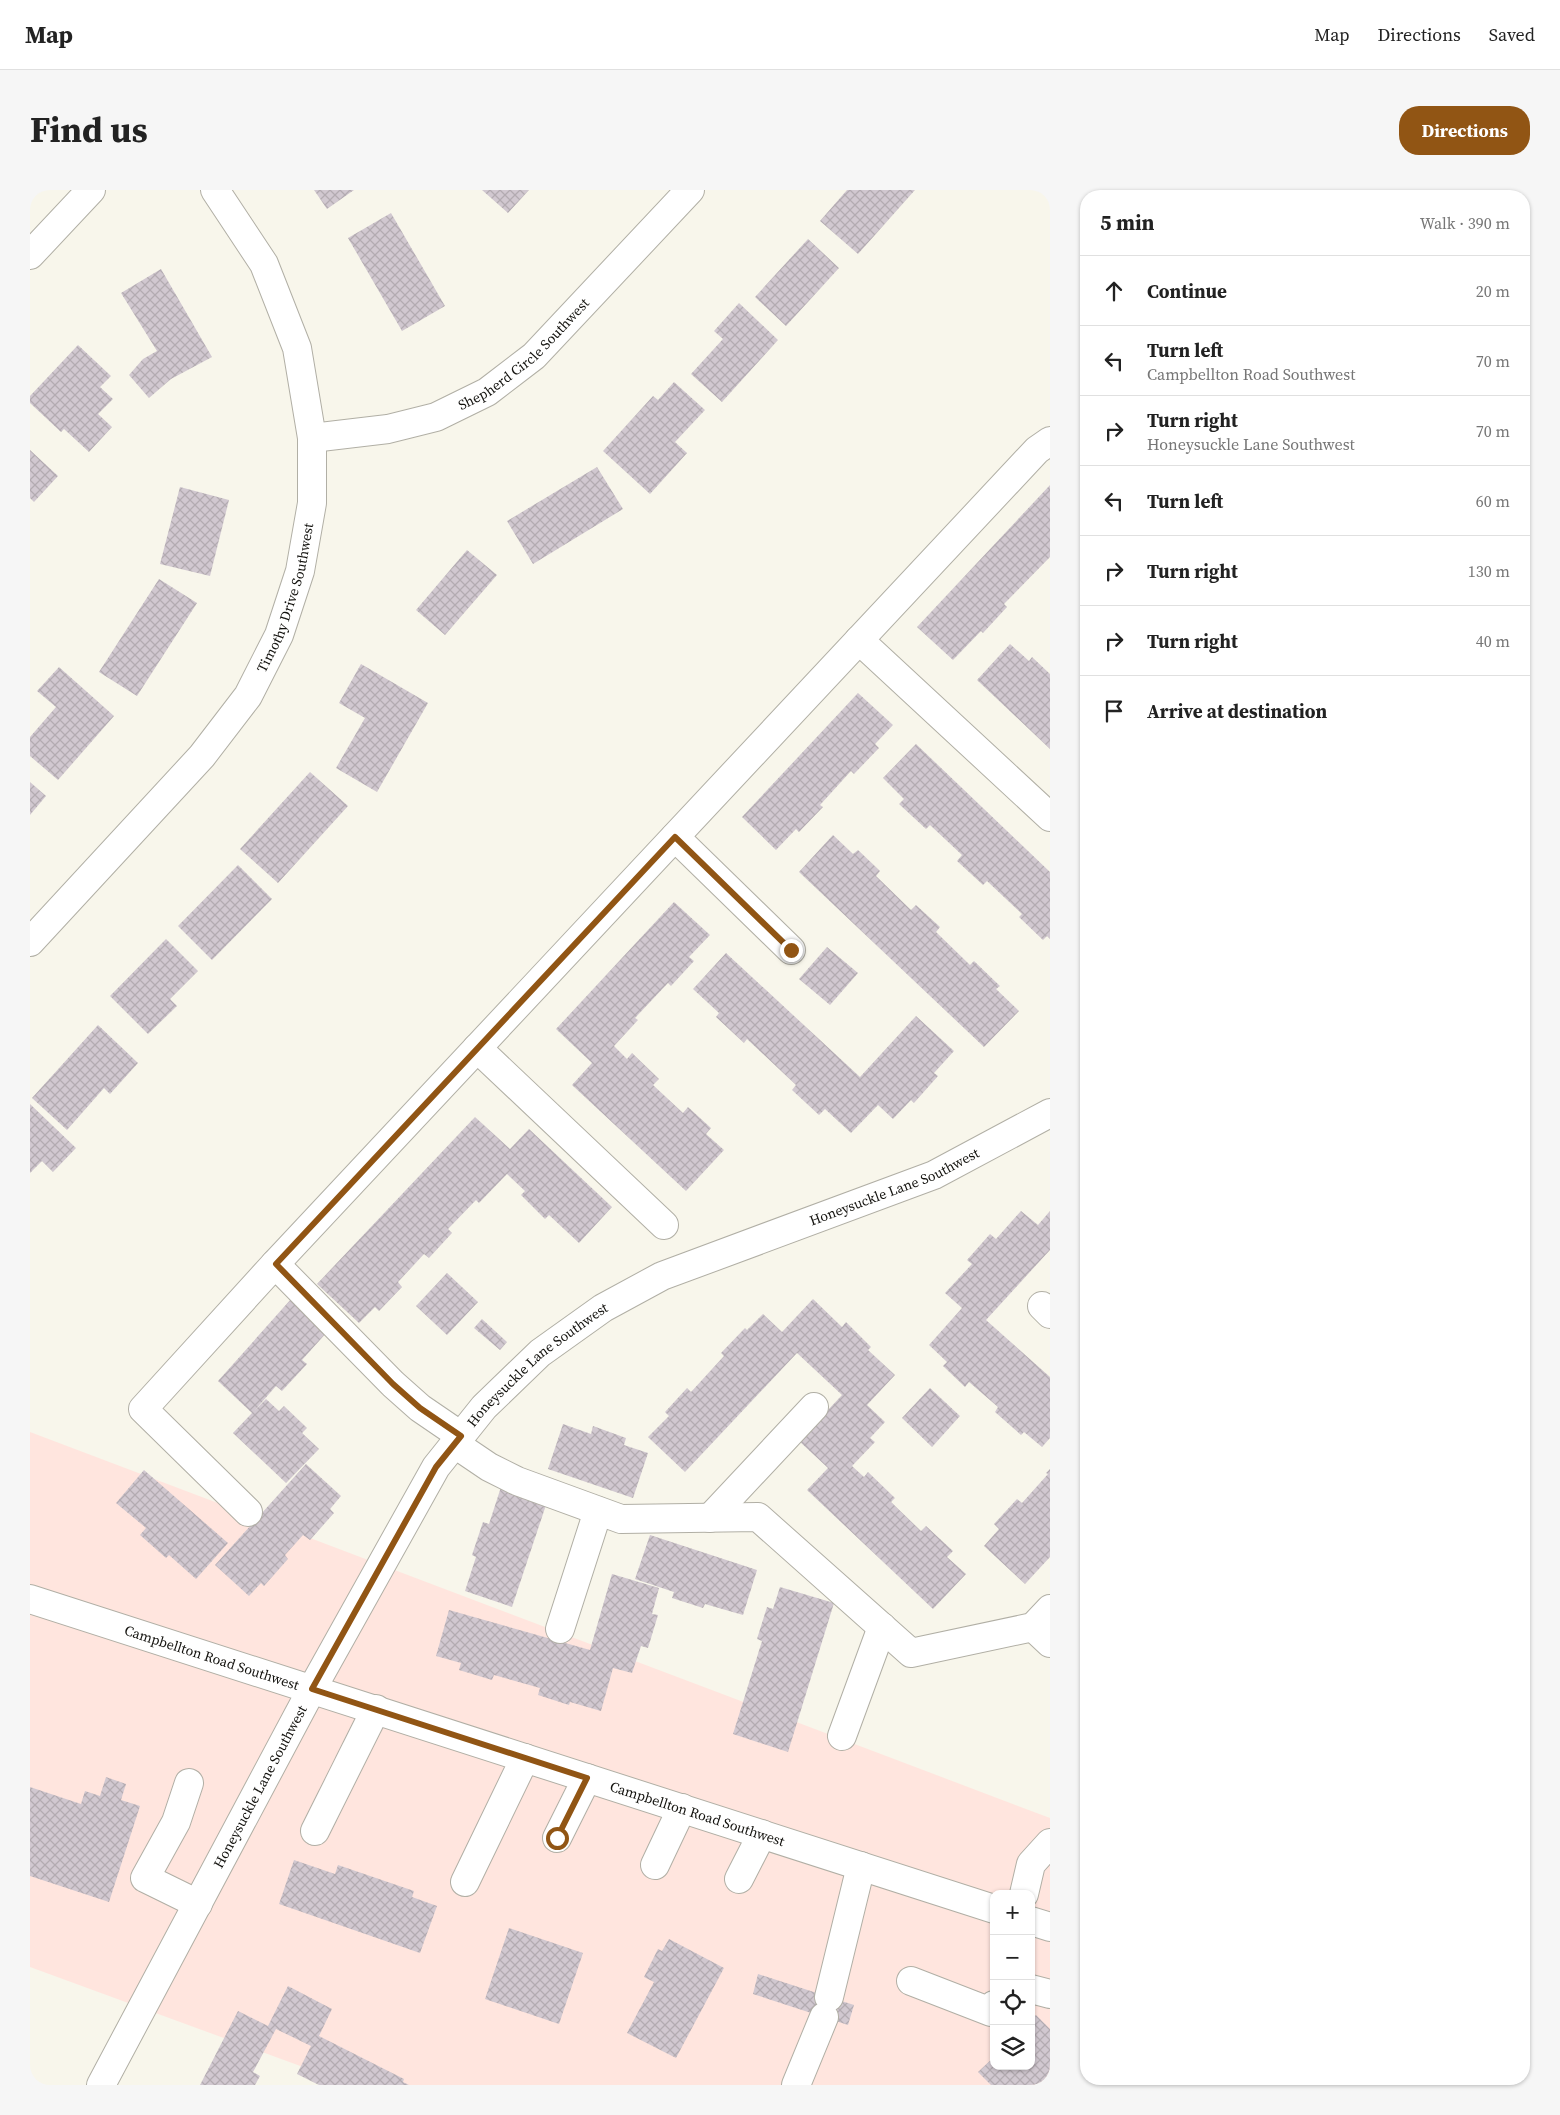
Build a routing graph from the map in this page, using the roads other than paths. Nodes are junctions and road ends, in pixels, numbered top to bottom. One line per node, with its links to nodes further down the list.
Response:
1 (91, 190): 4 (street)
2 (215, 190): 5 (street, Timothy Drive Southwest)
3 (690, 190): 5 (street, Shepherd Circle Southwest)
4 (30, 255)
5 (312, 438): 10 (street, Timothy Drive Southwest)
6 (1050, 441): 7 (street)
7 (859, 640): 8 (street); 9 (street)
8 (1050, 817)
9 (675, 837): 11 (street); 12 (street)
10 (30, 942)
11 (791, 950)
12 (478, 1048): 14 (street); 15 (street)
13 (1050, 1113): 17 (street, Honeysuckle Lane Southwest)
14 (664, 1224)
15 (276, 1264): 17 (street); 19 (street)
16 (814, 1407): 20 (street)
17 (458, 1440): 18 (street); 25 (street, Honeysuckle Lane Southwest)
18 (598, 1511): 20 (street); 24 (street)
19 (248, 1512)
20 (710, 1518): 23 (street)
21 (30, 1598): 25 (street, Campbellton Road Southwest)
22 (1044, 1626): 23 (street)
23 (882, 1627): 27 (street)
24 (560, 1630)
25 (312, 1689): 26 (street, Campbellton Road Southwest); 41 (street, Honeysuckle Lane Southwest)
26 (376, 1710): 28 (street, Campbellton Road Southwest); 32 (street)
27 (842, 1736)
28 (525, 1758): 29 (street, Campbellton Road Southwest); 39 (street)
29 (587, 1778): 31 (street, Campbellton Road Southwest); 34 (street)
30 (189, 1783): 41 (street)
31 (682, 1808): 33 (street, Campbellton Road Southwest); 36 (street)
32 (315, 1831)
33 (762, 1834): 37 (street, Campbellton Road Southwest); 38 (street)
34 (557, 1838)
35 (1050, 1843): 40 (street)
36 (655, 1865)
37 (861, 1866): 42 (street, Campbellton Road Southwest); 50 (street)
38 (739, 1879)
39 (465, 1882)
40 (1025, 1890)
41 (198, 1904): 49 (street, Honeysuckle Lane Southwest)
42 (990, 1908)
43 (1035, 1922): 44 (street)
44 (1050, 1927)
45 (911, 1981): 48 (street)
46 (1035, 1990): 47 (street)
47 (1050, 1994)
48 (990, 2012)
49 (101, 2085)
50 (796, 2085)

